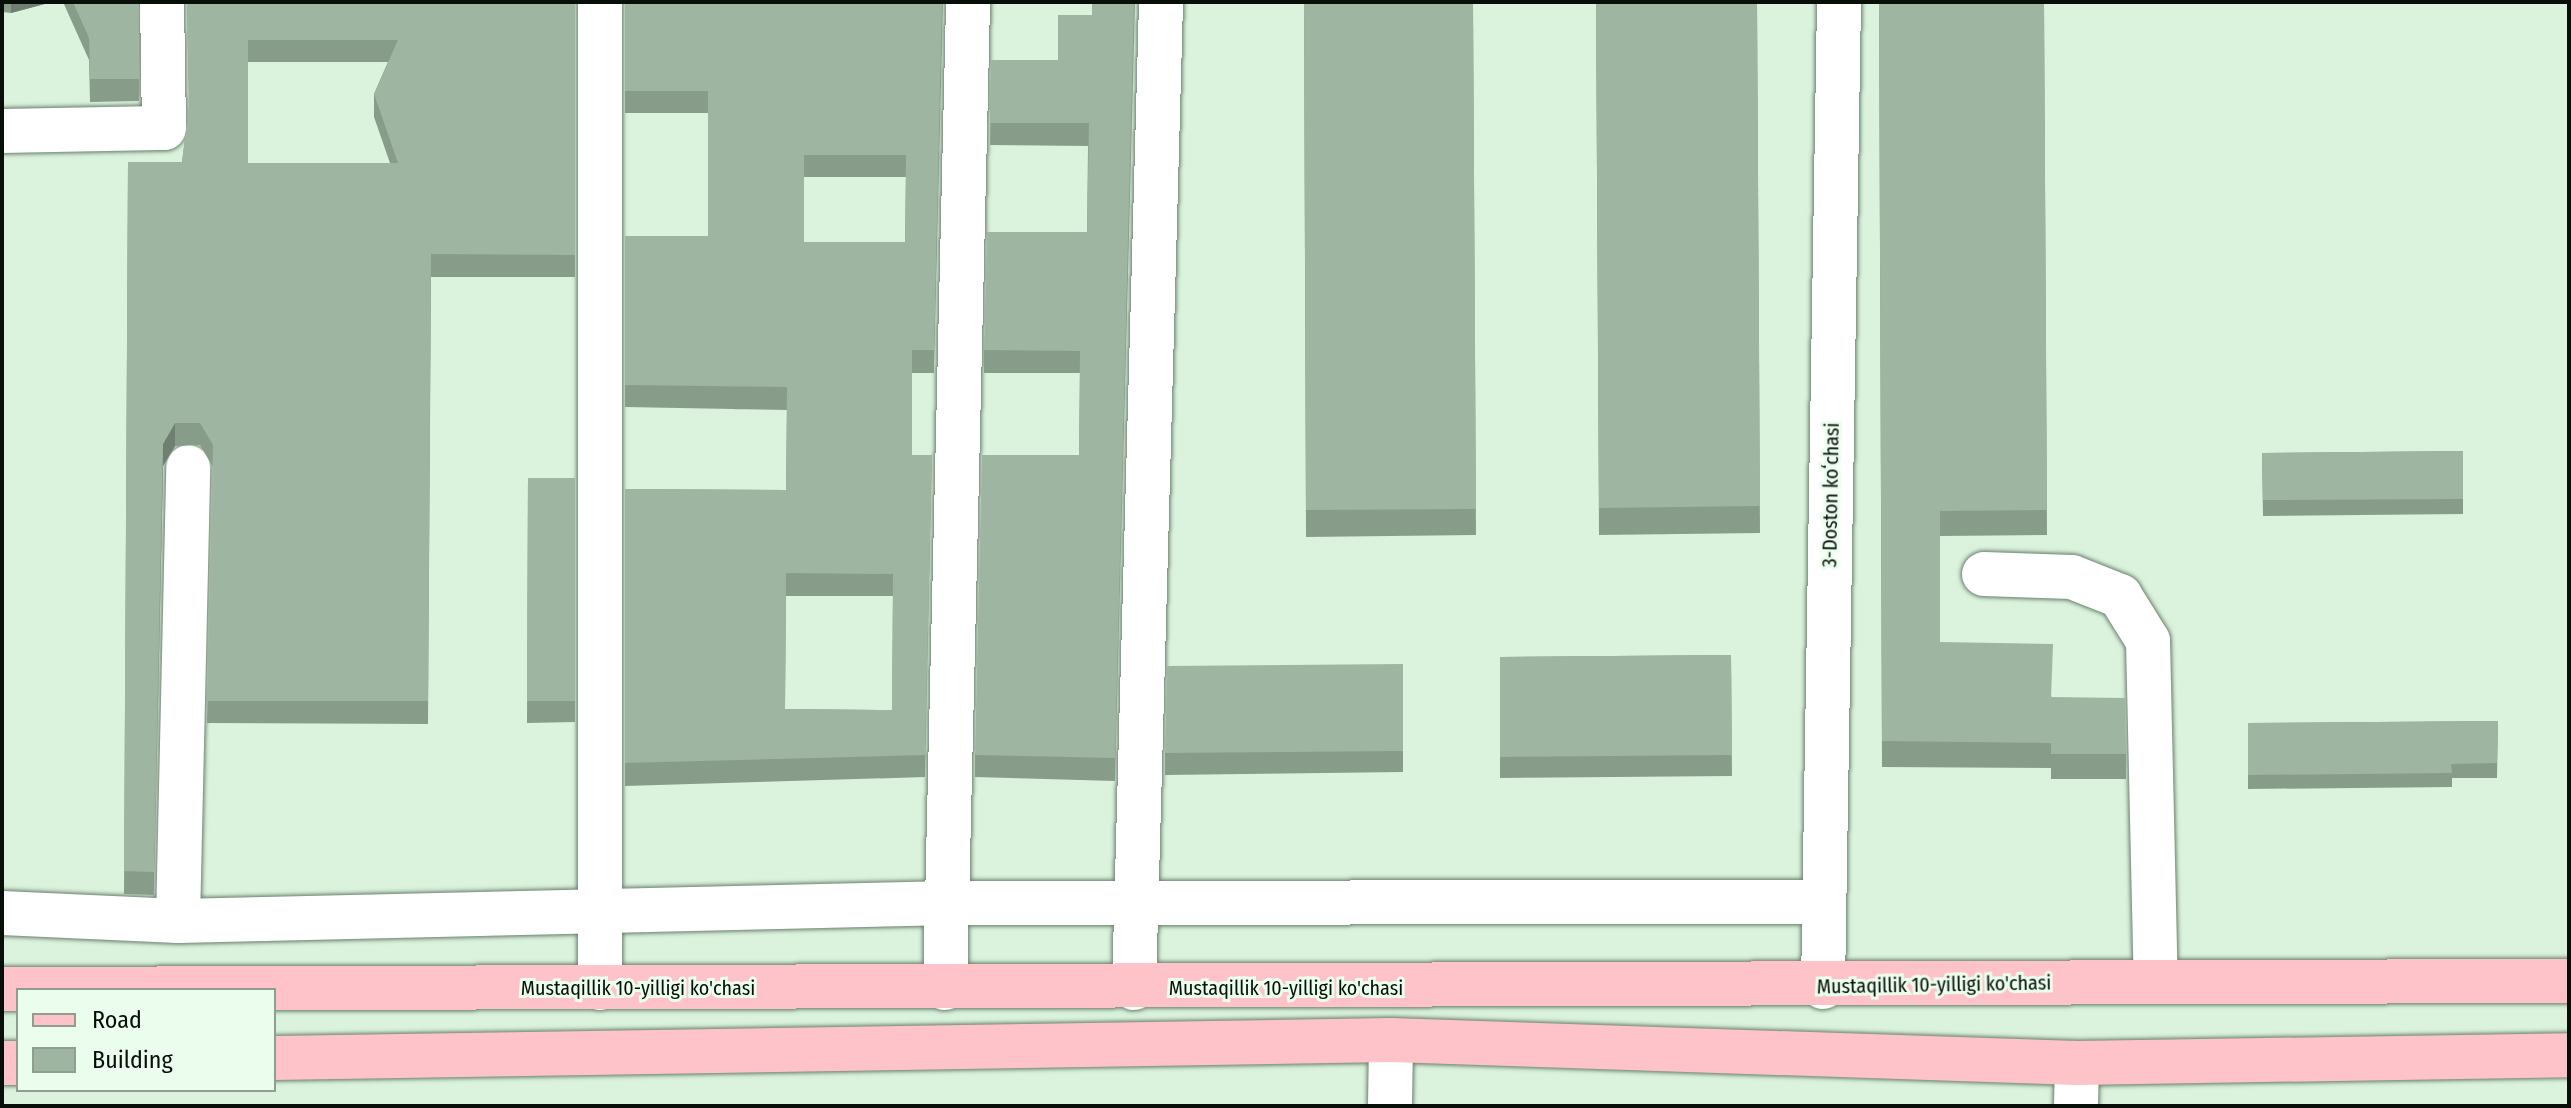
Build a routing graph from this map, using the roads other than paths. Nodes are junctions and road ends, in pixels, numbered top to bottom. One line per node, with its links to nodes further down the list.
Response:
1 (162, 2): 6 (street)
2 (600, 2): 12 (street)
3 (968, 2): 10 (street)
4 (1161, 2): 11 (street)
5 (1839, 2): 9 (street, 3-Doston koʻchasi)
6 (2, 131)
7 (188, 467): 14 (street)
8 (1984, 574): 16 (street)
9 (1824, 902): 11 (street); 17 (street, 3-Doston koʻchasi)
10 (950, 903): 11 (street); 12 (street); 19 (street)
11 (1141, 905): 20 (street)
12 (601, 910): 14 (street); 18 (street)
13 (2, 913): 14 (street)
14 (178, 921)
15 (2569, 981): 16 (main road, Mustaqillik 10-yilligi ko'chasi)
16 (2156, 982): 17 (main road, Mustaqillik 10-yilligi ko'chasi)
17 (1823, 987): 20 (main road, Mustaqillik 10-yilligi ko'chasi)
18 (600, 988): 19 (main road, Mustaqillik 10-yilligi ko'chasi); 21 (main road, Mustaqillik 10-yilligi ko'chasi)
19 (945, 988): 20 (main road, Mustaqillik 10-yilligi ko'chasi)
20 (1134, 988)
21 (276, 989)
22 (1391, 1040): 24 (main road); 25 (main road); 26 (street)
23 (2569, 1055): 25 (main road)
24 (276, 1058)
25 (2077, 1063): 27 (street)
26 (1390, 1106)
27 (2076, 1106)

